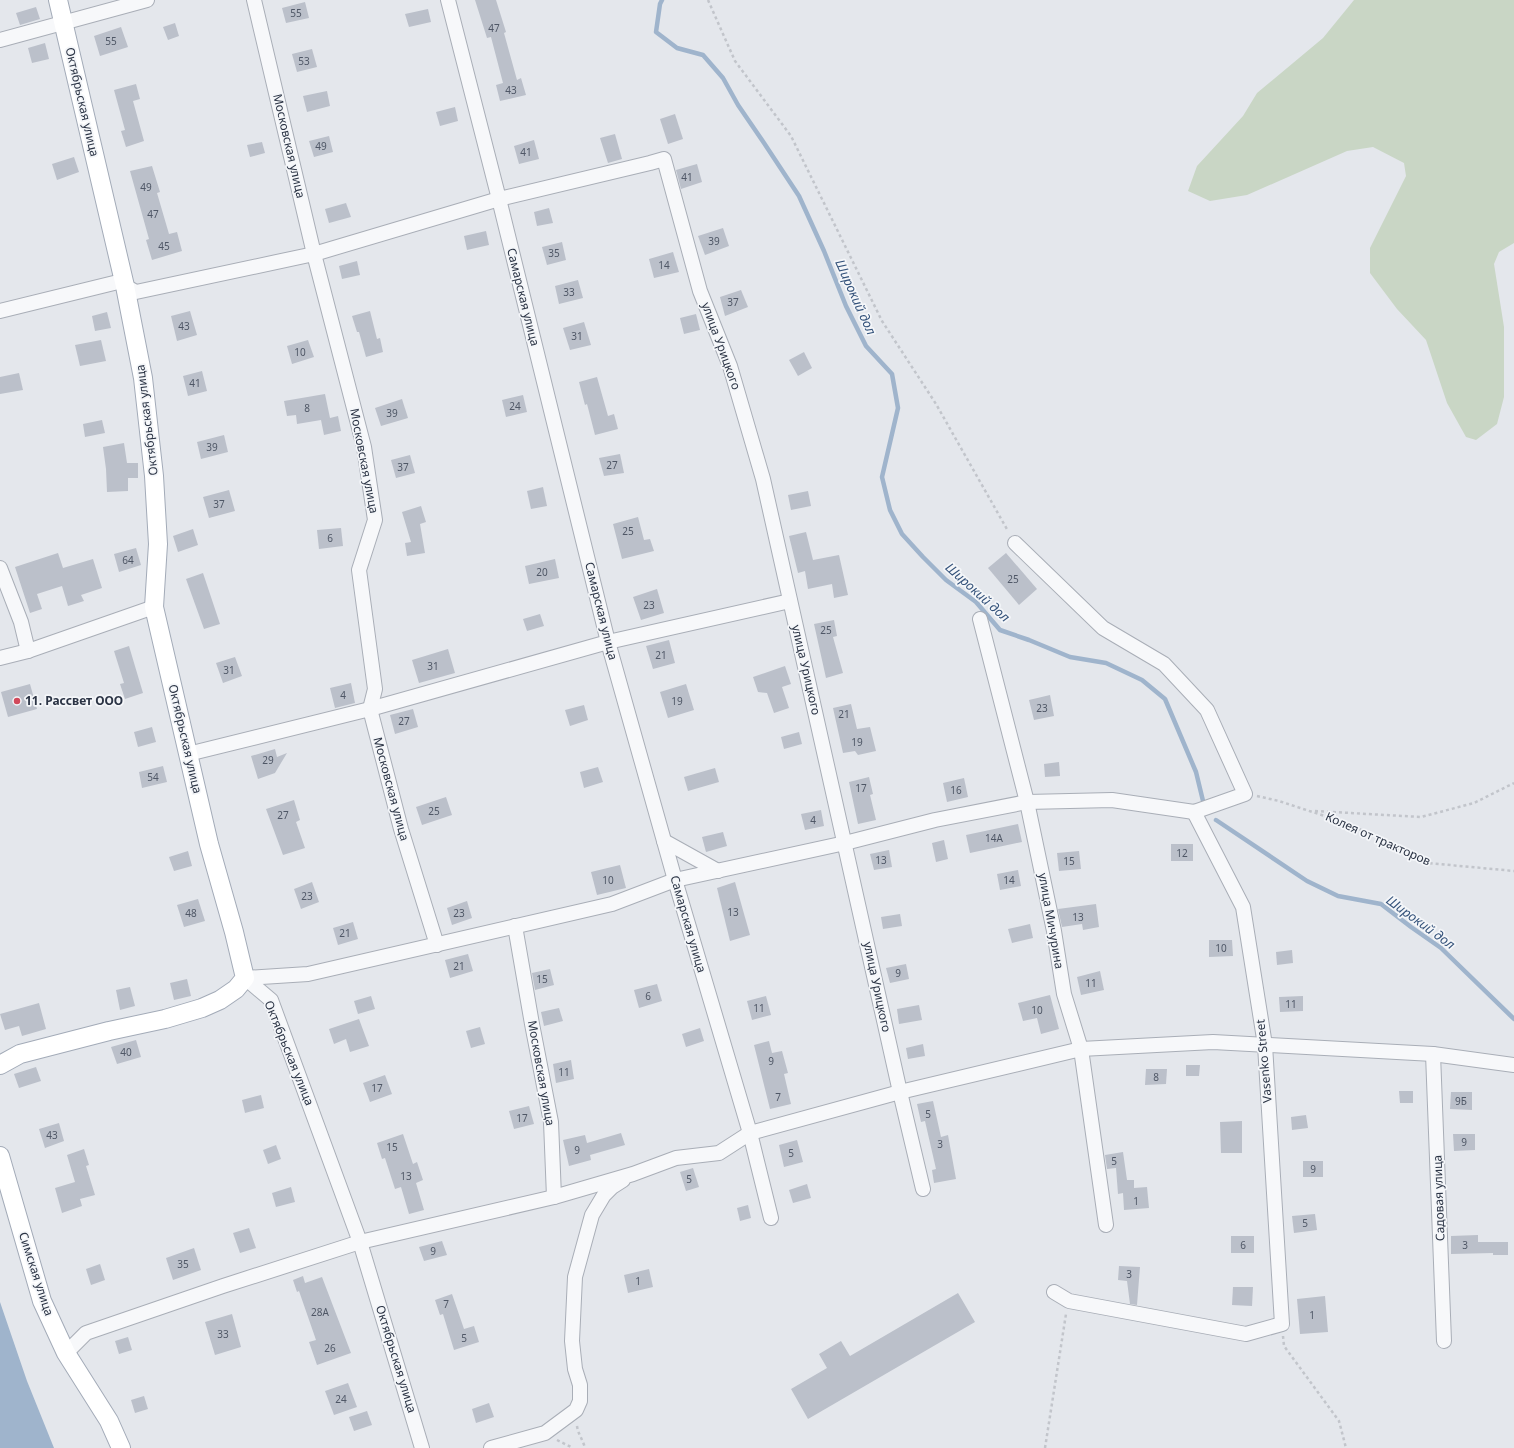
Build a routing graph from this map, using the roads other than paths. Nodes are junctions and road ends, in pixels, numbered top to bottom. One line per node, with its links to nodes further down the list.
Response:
1 (58, 0): 5 (main road, Октябрьская улица)
2 (147, 0): 5 (street)
3 (254, 0): 8 (street, Московская улица)
4 (448, 0): 7 (street, Самарская улица)
5 (63, 24): 6 (street); 9 (main road, Октябрьская улица)
6 (0, 40)
7 (499, 199): 8 (street); 13 (street, улица Урицкого); 16 (street, Самарская улица)
8 (314, 254): 9 (street); 19 (street, Московская улица)
9 (125, 286): 10 (street); 14 (main road, Октябрьская улица)
10 (0, 312)
11 (1015, 543): 22 (street)
12 (0, 568): 17 (street)
13 (790, 601): 16 (street); 24 (street, улица Урицкого)
14 (154, 607): 17 (street); 20 (main road, Октябрьская улица)
15 (980, 619): 21 (street, улица Мичурина)
16 (608, 642): 19 (street); 23 (street, Самарская улица)
17 (28, 651): 18 (street)
18 (0, 658)
19 (370, 709): 20 (street); 28 (street, Московская улица)
20 (188, 754): 29 (main road, Октябрьская улица)
21 (1028, 802): 22 (street); 24 (street); 31 (street, улица Мичурина)
22 (1194, 812): 30 (street, Vasenko Street)
23 (664, 840): 25 (street); 26 (street, Самарская улица)
24 (845, 843): 25 (street); 35 (street, улица Урицкого)
25 (718, 871): 26 (street)
26 (675, 880): 27 (street); 36 (street, Самарская улица)
27 (515, 926): 28 (street); 40 (street, Московская улица)
28 (437, 944): 29 (street)
29 (245, 978): 33 (main road); 43 (street, Октябрьская улица)
30 (1264, 1045): 31 (street); 32 (street); 44 (street, Vasenko Street)
31 (1080, 1049): 35 (street); 42 (street, улица Мичурина)
32 (1433, 1054): 34 (street); 45 (street, Садовая улица)
33 (0, 1065)
34 (1514, 1065)
35 (900, 1092): 36 (street); 39 (street, улица Урицкого)
36 (750, 1134): 38 (street); 41 (street, Самарская улица)
37 (0, 1156): 46 (main road, Симская улица)
38 (632, 1174): 40 (street); 49 (street)
39 (923, 1189)
40 (554, 1197): 43 (street)
41 (771, 1218)
42 (1106, 1225)
43 (360, 1242): 46 (street); 48 (street, Октябрьская улица)
44 (1054, 1292)
45 (1444, 1341)
46 (66, 1353): 47 (main road, Симская улица)
47 (121, 1448)
48 (422, 1448)
49 (491, 1448)

